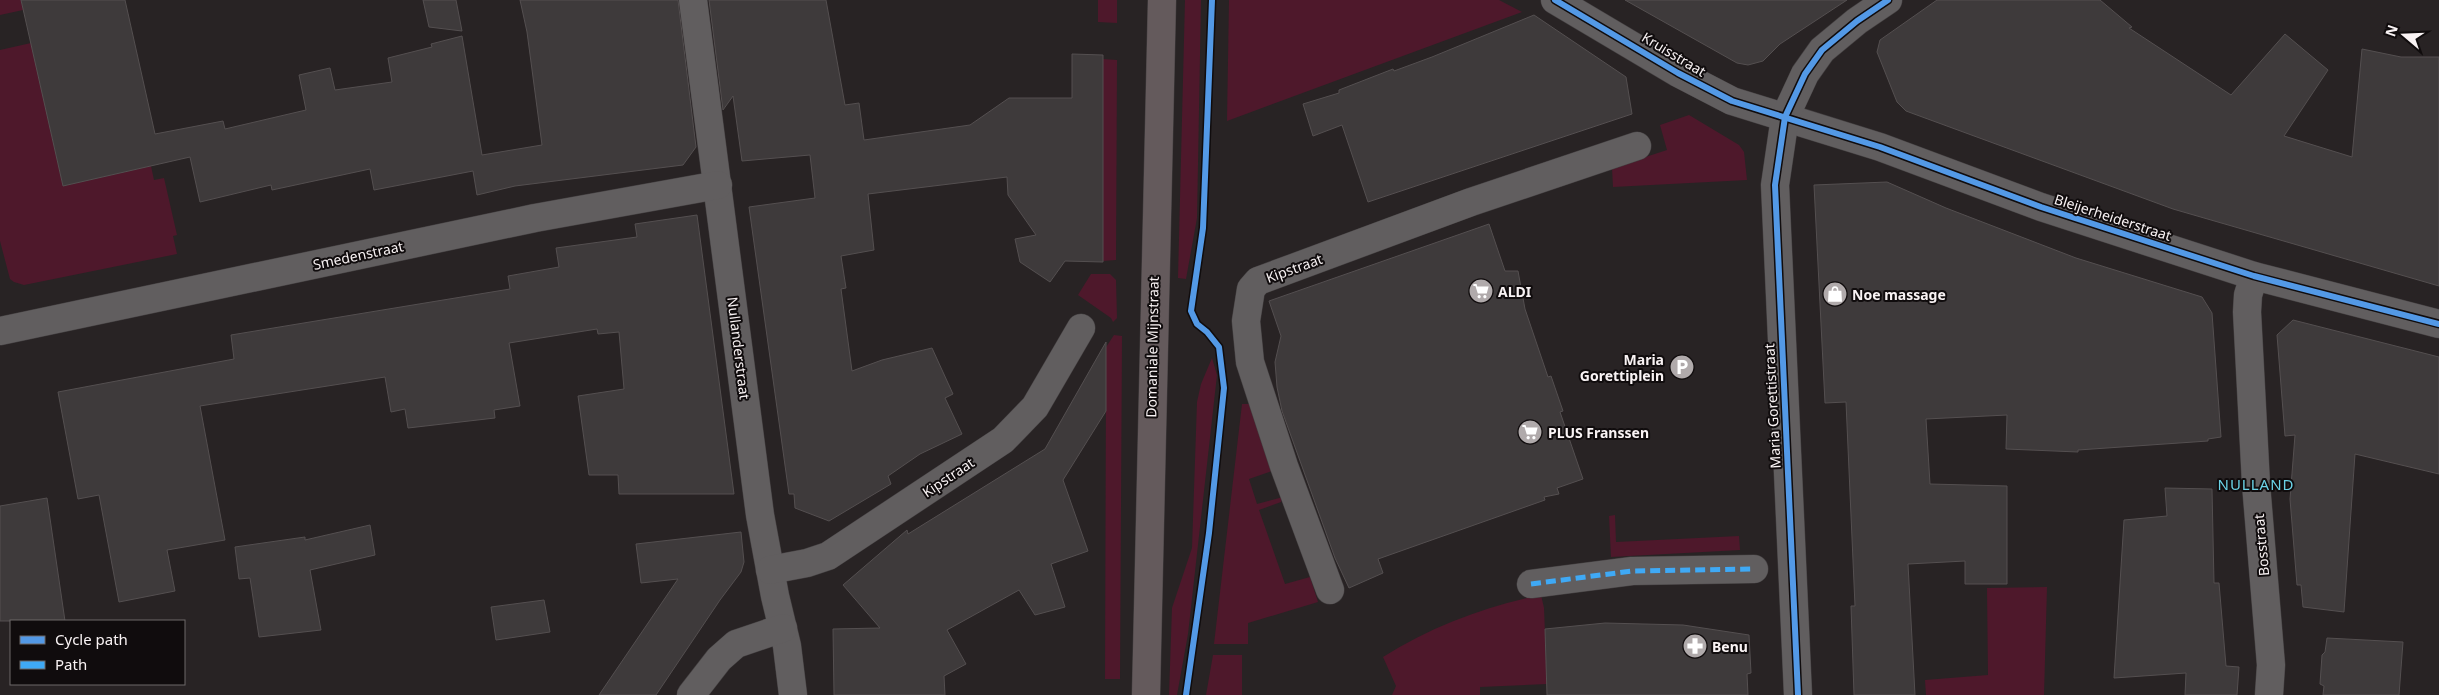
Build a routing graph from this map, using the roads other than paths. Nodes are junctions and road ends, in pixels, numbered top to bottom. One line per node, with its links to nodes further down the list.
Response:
1 (693, 0): 7 (street, Nullanderstraat)
2 (1162, 0): 19 (main road, Domaniale Mijnstraat)
3 (1555, 0): 5 (street, Kruisstraat)
4 (1888, 0): 5 (street, Maria Gorettistraat)
5 (1785, 117): 8 (street, Bleijerheiderstraat); 20 (street, Maria Gorettistraat)
6 (1637, 146): 15 (street, Kipstraat)
7 (718, 185): 11 (street, Smedenstraat); 13 (street, Nullanderstraat)
8 (2254, 276): 9 (street, Bleijerheiderstraat); 21 (street, Bosstraat)
9 (2439, 324)
10 (1080, 328): 13 (street, Kipstraat)
11 (0, 331)
12 (1754, 569): 14 (street)
13 (770, 570): 16 (street, Nullanderstraat)
14 (1531, 584)
15 (1330, 590)
16 (783, 628): 17 (street); 18 (street, Nullanderstraat)
17 (691, 695)
18 (793, 695)
19 (1146, 695)
20 (1798, 695)
21 (2270, 695)

